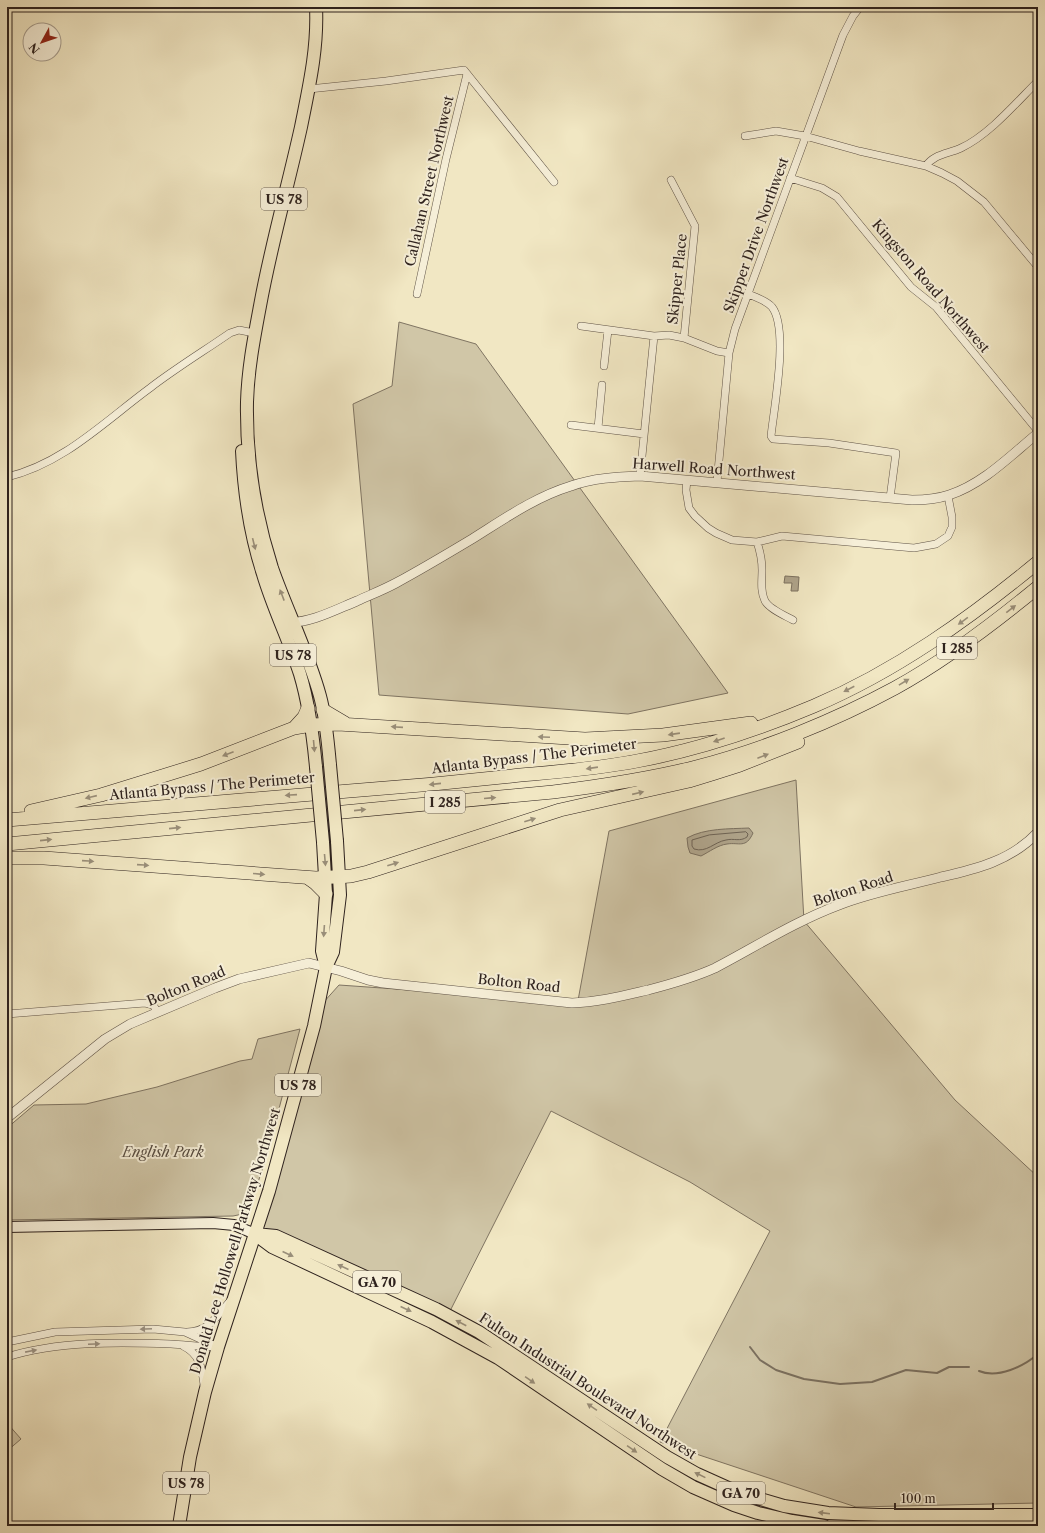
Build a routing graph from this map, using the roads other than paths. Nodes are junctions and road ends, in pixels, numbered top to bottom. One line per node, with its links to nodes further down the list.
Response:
1 (316, 7): 5 (main road, Donald Lee Hollowell Parkway Northwest / US 78)
2 (860, 7): 7 (street, Skipper Drive Northwest)
3 (467, 74): 5 (street); 11 (street); 13 (street, Callahan Street Northwest)
4 (1038, 81): 8 (street)
5 (309, 89): 17 (main road, Donald Lee Hollowell Parkway Northwest / US 78)
6 (745, 136): 7 (street)
7 (805, 136): 8 (street); 9 (street, Skipper Drive Northwest)
8 (926, 166): 12 (street)
9 (790, 178): 14 (street, Skipper Drive Northwest); 25 (street, Kingston Road Northwest)
10 (671, 180): 19 (street, Skipper Place)
11 (554, 182)
12 (1038, 267)
13 (417, 294)
14 (748, 294): 20 (street, Skipper Drive Northwest); 32 (street)
15 (581, 326): 16 (street, Skipper Place)
16 (608, 330): 18 (street, Skipper Place); 21 (street)
17 (251, 332): 28 (street); 37 (main road, Donald Lee Hollowell Parkway Northwest / US 78, one-way to 37); 38 (main road, Donald Lee Hollowell Parkway Northwest / US 78, one-way to 17)
18 (654, 336): 19 (street, Skipper Place); 26 (street)
19 (684, 338): 20 (street, Skipper Place)
20 (729, 353): 30 (street, Skipper Drive Northwest)
21 (604, 366)
22 (602, 385): 24 (street)
23 (571, 425): 24 (street)
24 (598, 428): 26 (street)
25 (1038, 432): 31 (street, Harwell Road Northwest)
26 (644, 434): 27 (street)
27 (640, 476): 29 (street, Harwell Road Northwest); 38 (street, Harwell Road Northwest)
28 (7, 477)
29 (688, 480): 30 (street, Harwell Road Northwest); 33 (street)
30 (717, 482): 32 (street, Harwell Road Northwest)
31 (948, 496): 32 (street, Harwell Road Northwest); 33 (street)
32 (890, 498)
33 (757, 542): 36 (street)
34 (1038, 562): 42 (highway, Atlanta Bypass / The Perimeter / I 285, one-way to 42)
35 (1038, 587): 39 (highway, I 285, one-way to 35)
36 (793, 620)
37 (280, 621): 38 (street, Harwell Road Northwest); 40 (main road, Donald Lee Hollowell Parkway Northwest / US 78)
38 (293, 622): 41 (main road, Donald Lee Hollowell Parkway Northwest / US 78)
39 (870, 700): 50 (highway, I 285, one-way to 39); 52 (highway, one-way to 39)
40 (308, 708): 45 (main road, Donald Lee Hollowell Parkway Northwest / US 78); 46 (highway)
41 (323, 710): 43 (main road, Donald Lee Hollowell Parkway Northwest / US 78); 44 (highway)
42 (782, 718): 44 (highway, one-way to 44); 48 (highway, Atlanta Bypass / The Perimeter / I 285, one-way to 48)
43 (326, 724): 44 (highway); 45 (highway); 52 (main road, Donald Lee Hollowell Parkway Northwest / US 78, bridge)
44 (346, 724)
45 (311, 725): 46 (highway); 54 (main road, Donald Lee Hollowell Parkway Northwest / US 78, one-way to 54, bridge)
46 (294, 728): 47 (highway, one-way to 47)
47 (7, 815)
48 (7, 820)
49 (1038, 832): 56 (street, Bolton Road)
50 (7, 844)
51 (7, 858): 53 (highway, one-way to 53)
52 (340, 877): 54 (highway); 56 (main road, Donald Lee Hollowell Parkway Northwest / US 78)
53 (308, 878): 54 (highway); 55 (highway)
54 (326, 878): 55 (main road, Donald Lee Hollowell Parkway Northwest / US 78)
55 (326, 894): 56 (main road, Donald Lee Hollowell Parkway Northwest / US 78, one-way to 56)
56 (326, 967): 57 (street, Bolton Road); 61 (main road, Donald Lee Hollowell Parkway Northwest / US 78)
57 (158, 1011): 58 (street); 59 (street, Bolton Road)
58 (7, 1014)
59 (7, 1118)
60 (7, 1227): 61 (main road, Fulton Industrial Boulevard Northwest)
61 (255, 1234): 62 (main road, Donald Lee Hollowell Parkway Northwest / US 78); 69 (main road, Fulton Industrial Boulevard Northwest / GA 70, one-way to 61); 71 (main road, Fulton Industrial Boulevard Northwest / GA 70, one-way to 71)
62 (233, 1298): 63 (street); 66 (main road, Donald Lee Hollowell Parkway Northwest / US 78)
63 (184, 1332): 64 (street, one-way to 64); 66 (street)
64 (7, 1342)
65 (179, 1345): 66 (street); 67 (street, one-way to 65); 68 (street)
66 (218, 1347): 68 (main road, Donald Lee Hollowell Parkway Northwest / US 78)
67 (7, 1357)
68 (204, 1392): 70 (main road, Donald Lee Hollowell Parkway Northwest / US 78)
69 (1038, 1516)
70 (179, 1526)
71 (824, 1526)

